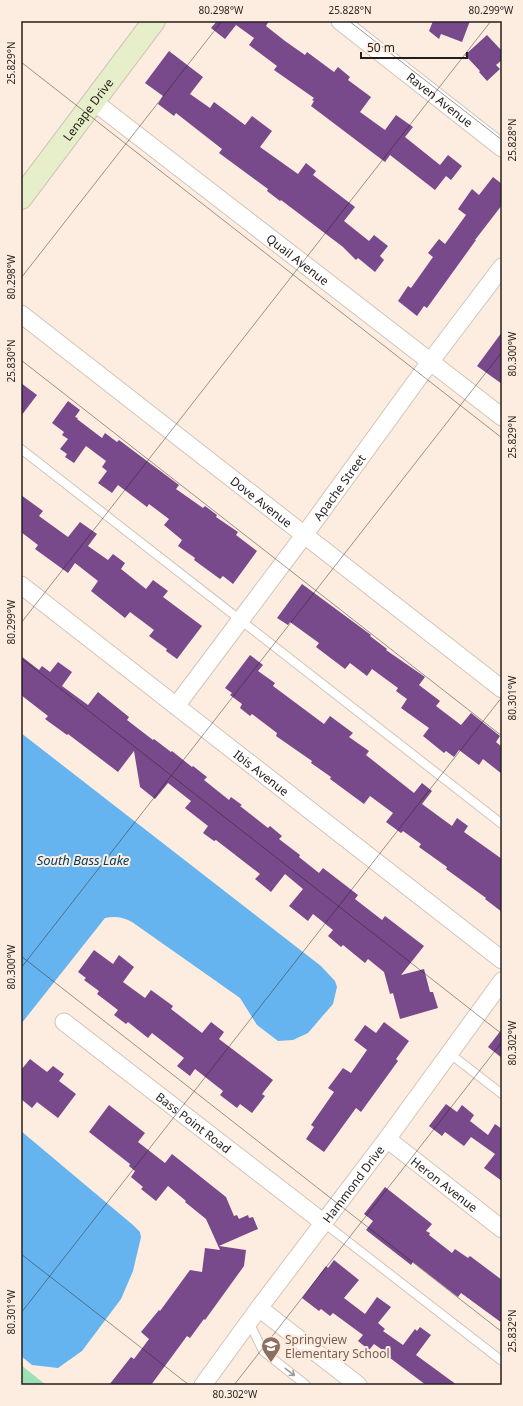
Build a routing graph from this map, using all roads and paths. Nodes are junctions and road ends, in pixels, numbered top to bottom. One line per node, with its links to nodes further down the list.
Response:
1 (154, 21): 3 (street, Lenape Drive)
2 (340, 21): 4 (street, Raven Avenue)
3 (93, 101): 5 (street, Lenape Drive); 8 (street, Quail Avenue)
4 (502, 148)
5 (21, 198)
6 (502, 267): 8 (street, Apache Street)
7 (21, 314): 11 (street, Dove Avenue)
8 (430, 362): 9 (street, Quail Avenue); 11 (street, Apache Street)
9 (502, 417)
10 (21, 449): 13 (lane)
11 (305, 534): 13 (street, Apache Street); 14 (street, Dove Avenue)
12 (21, 585): 15 (street, Ibis Avenue)
13 (240, 620): 15 (street, Apache Street); 16 (lane)
14 (502, 689)
15 (176, 706): 17 (street, Ibis Avenue)
16 (502, 824)
17 (502, 960)
18 (502, 981): 20 (street, Hammond Drive)
19 (64, 1022): 23 (street, Bass Point Road)
20 (449, 1053): 21 (lane); 22 (street, Hammond Drive)
21 (502, 1094)
22 (387, 1139): 23 (street, Hammond Drive); 24 (street, Heron Avenue)
23 (324, 1223): 25 (street, Hammond Drive); 27 (lane)
24 (502, 1229)
25 (259, 1308): 26 (street, Hammond Drive); 30 (street)
26 (249, 1322): 28 (street, Hammond Drive); 29 (lane, one-way to 29)
27 (502, 1361)
28 (203, 1385)
29 (306, 1385)
30 (358, 1385)

